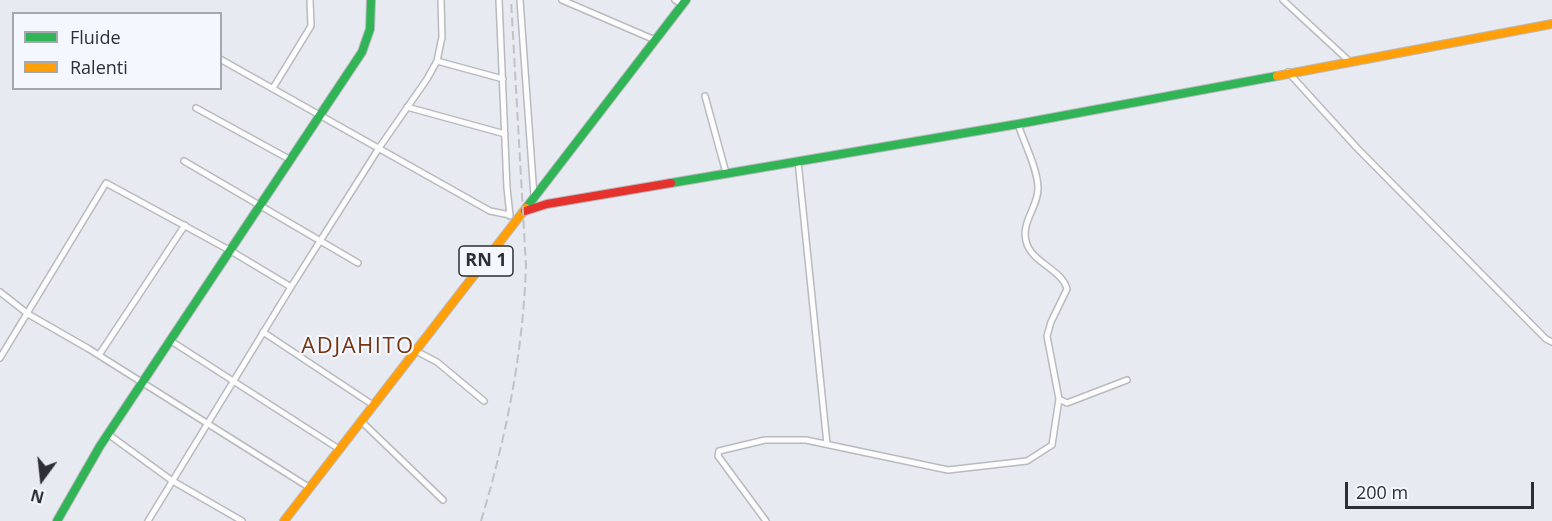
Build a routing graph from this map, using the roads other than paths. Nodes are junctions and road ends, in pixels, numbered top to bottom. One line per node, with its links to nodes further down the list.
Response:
1 (310, 0): 17 (street)
2 (371, 0): 21 (street)
3 (441, 0): 13 (street)
4 (500, 0): 16 (street)
5 (520, 0): 30 (street)
6 (562, 0): 11 (street)
7 (675, 0): 9 (street)
8 (1283, 0): 14 (street)
9 (684, 2): 11 (street, RN 1)
10 (1552, 24): 14 (street)
11 (655, 40): 29 (street, RN 1)
12 (222, 60): 17 (street)
13 (437, 61): 16 (street); 19 (street)
14 (1350, 61): 15 (street)
15 (1288, 72): 22 (street); 45 (street)
16 (503, 79): 23 (street)
17 (273, 88): 21 (street)
18 (705, 96): 28 (street)
19 (407, 107): 23 (street); 24 (street)
20 (196, 108): 25 (street)
21 (320, 115): 24 (street); 25 (street)
22 (1018, 124): 27 (street); 52 (street)
23 (505, 134): 34 (street)
24 (379, 148): 34 (street); 37 (street)
25 (289, 159): 32 (street)
26 (184, 161): 32 (street)
27 (798, 161): 28 (street); 58 (street)
28 (726, 173): 31 (street)
29 (540, 190): 30 (street, RN 1); 31 (street)
30 (534, 197): 33 (street, RN 1)
31 (547, 204): 33 (street)
32 (260, 206): 37 (street); 38 (street)
33 (525, 211): 36 (street, RN 1)
34 (510, 215): 36 (street)
35 (184, 225): 38 (street); 42 (street); 47 (street)
36 (513, 226): 46 (street, RN 1)
37 (321, 241): 39 (street); 40 (street)
38 (231, 251): 40 (street); 44 (street)
39 (357, 263)
40 (291, 287): 43 (street)
41 (0, 292): 42 (street)
42 (28, 314): 47 (street); 48 (street)
43 (263, 332): 49 (street); 54 (street)
44 (171, 341): 49 (street); 51 (street)
45 (1552, 342)
46 (416, 351): 53 (street); 54 (street, RN 1)
47 (99, 355): 51 (street)
48 (0, 358)
49 (233, 381): 56 (street); 59 (street)
50 (1127, 381): 52 (street)
51 (143, 384): 56 (street); 57 (street)
52 (1059, 399): 58 (street)
53 (484, 401)
54 (373, 405): 55 (street, RN 1)
55 (361, 422): 59 (street, RN 1); 62 (street)
56 (206, 425): 60 (street); 61 (street)
57 (108, 434): 60 (street); 63 (street)
58 (828, 444): 67 (street)
59 (339, 449): 61 (street, RN 1)
60 (171, 480): 64 (street); 65 (street)
61 (310, 488): 66 (street, RN 1)
62 (443, 500)
63 (57, 521)
64 (148, 521)
65 (242, 521)
66 (284, 521)
67 (766, 521)

